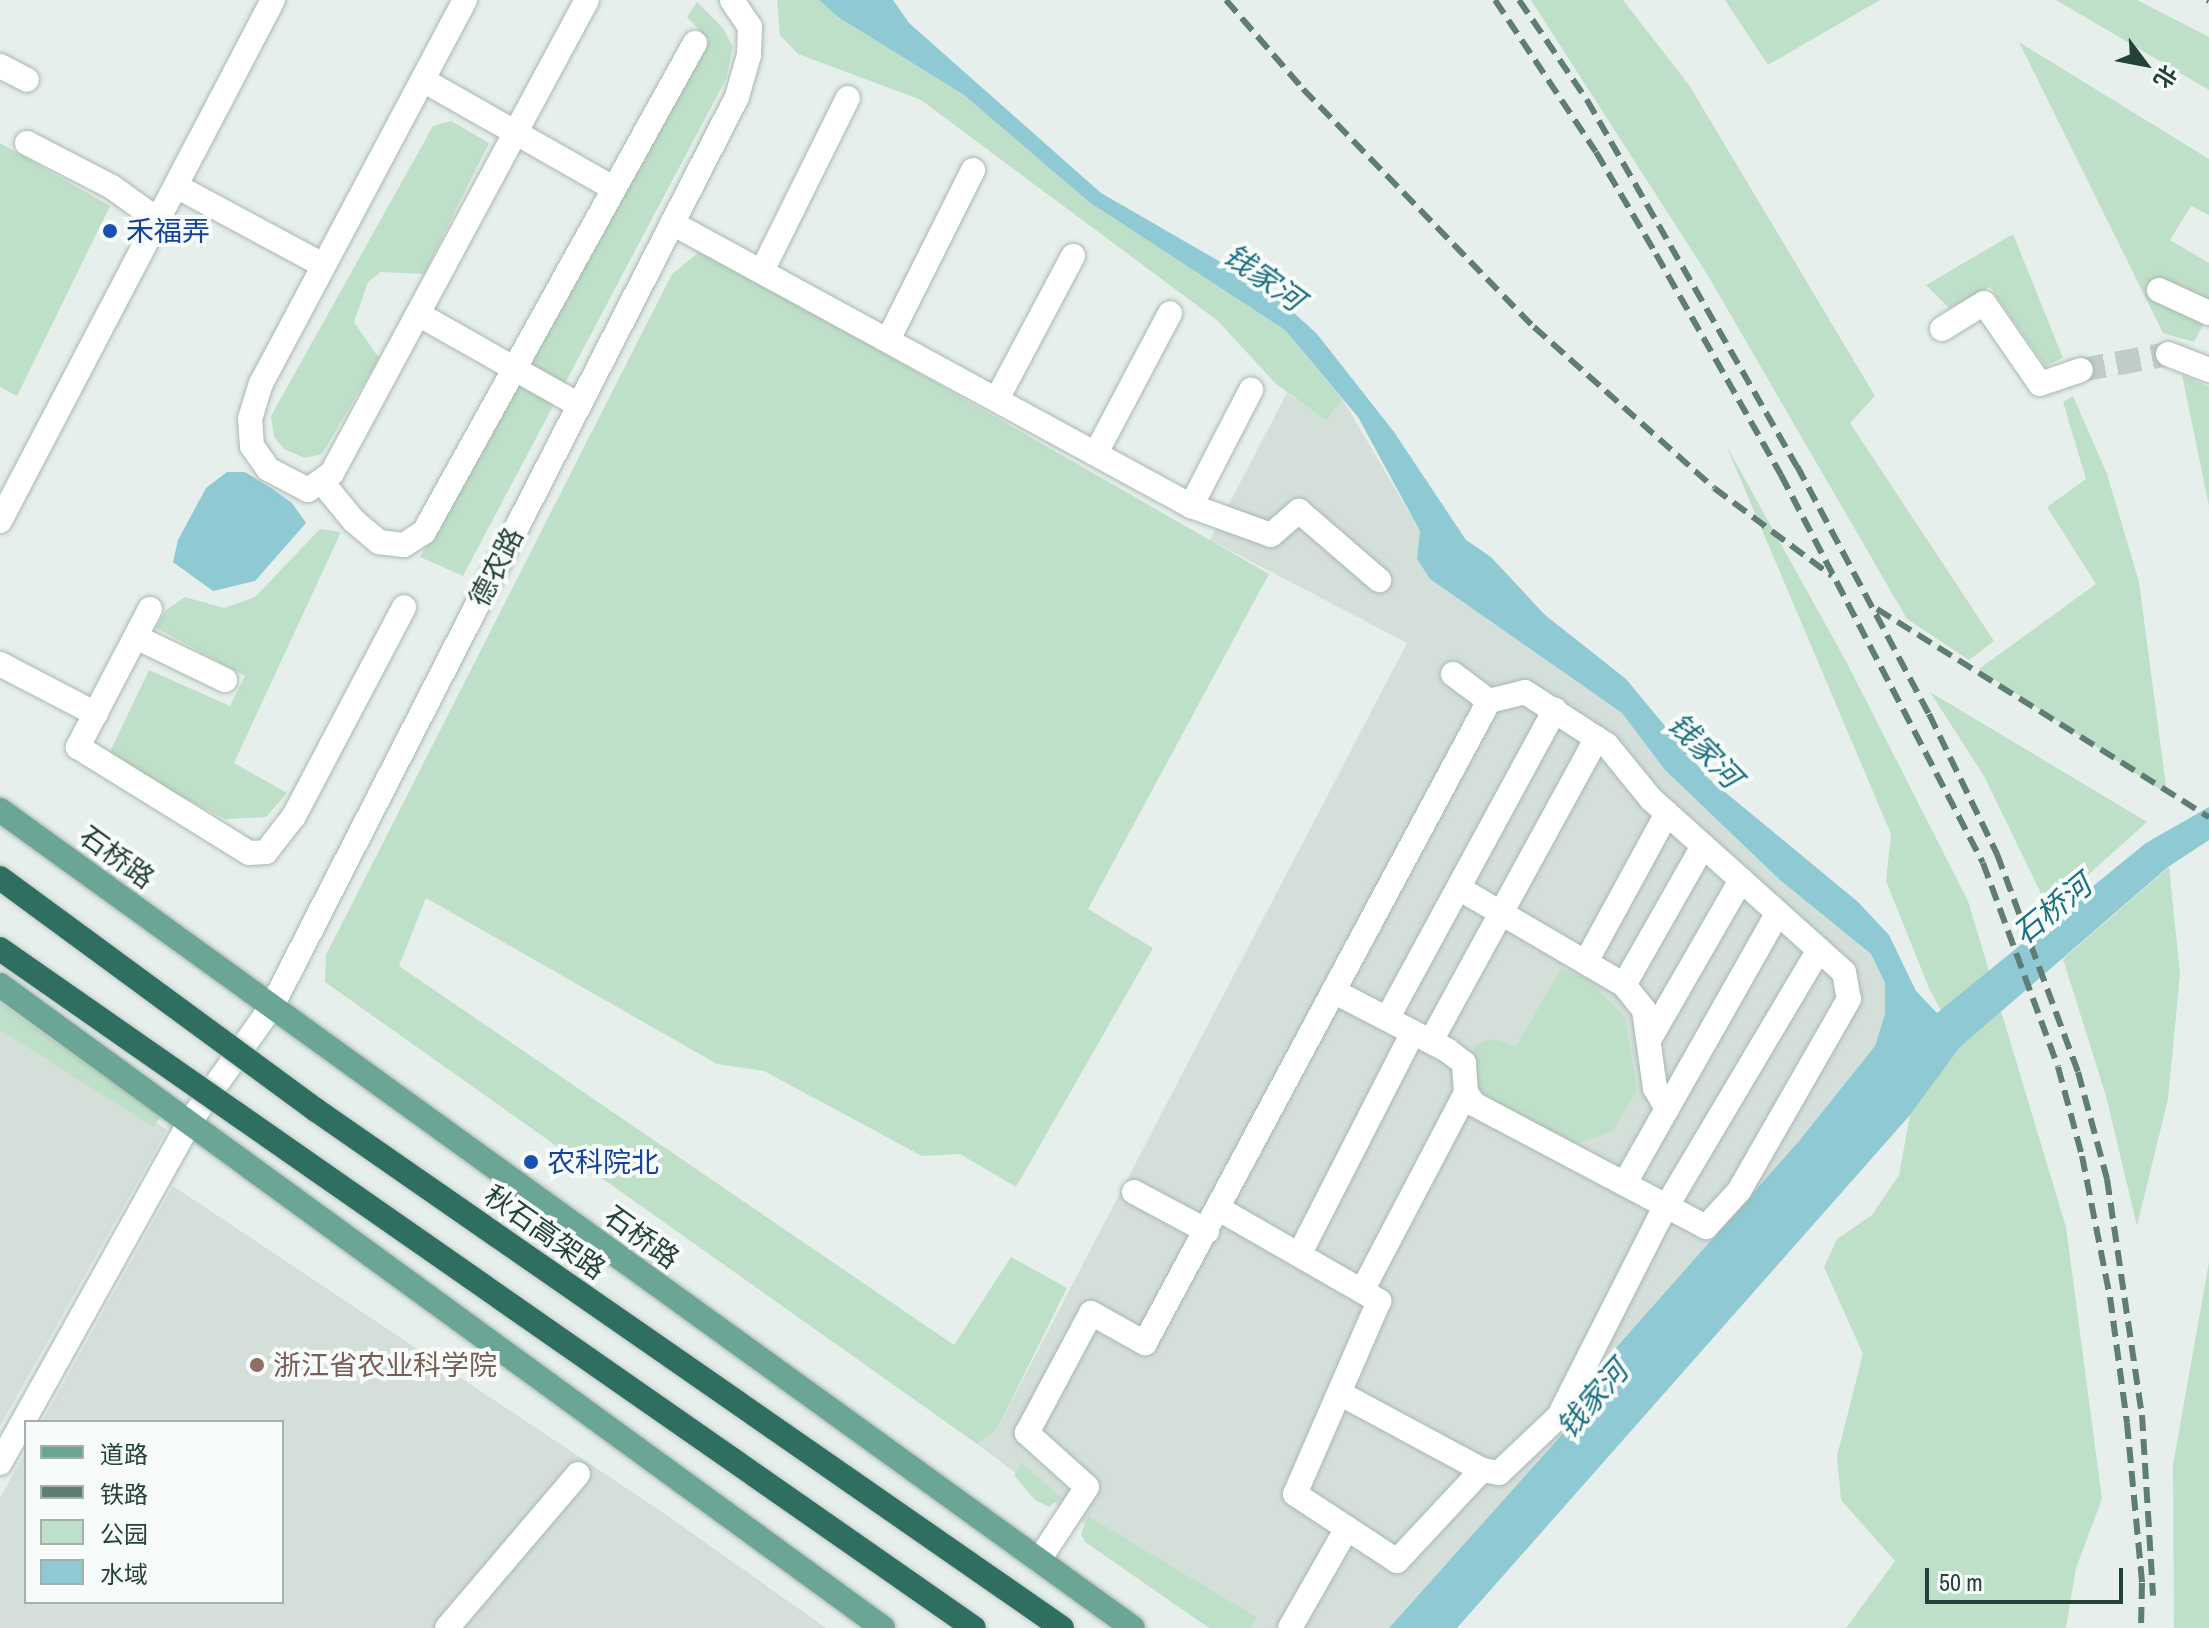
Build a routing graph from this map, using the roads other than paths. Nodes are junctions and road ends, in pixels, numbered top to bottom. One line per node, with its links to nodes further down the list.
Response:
1 (273, 0): 13 (street)
2 (465, 0): 8 (street)
3 (587, 0): 10 (street)
4 (732, 0): 16 (street, 德农路)
5 (695, 43): 14 (street)
6 (0, 66): 7 (street)
7 (27, 80)
8 (423, 80): 10 (street); 18 (street)
9 (848, 98): 19 (street)
10 (516, 132): 14 (street); 23 (street)
11 (27, 143): 15 (street)
12 (973, 170): 25 (street)
13 (176, 186): 15 (street); 18 (street)
14 (611, 187): 28 (street)
15 (158, 220): 36 (street)
16 (672, 223): 19 (street); 32 (street, 德农路)
17 (1073, 256): 31 (street)
18 (323, 265): 34 (street)
19 (762, 271): 25 (street)
20 (2159, 290): 22 (street)
21 (1170, 313): 33 (street)
22 (2209, 313)
23 (418, 314): 28 (street); 34 (street)
24 (1942, 329): 29 (street)
25 (888, 340): 31 (street)
26 (2168, 354): 27 (street)
27 (2206, 362)
28 (511, 367): 32 (street); 34 (street)
29 (2081, 370)
30 (1251, 390): 35 (street)
31 (997, 399): 33 (street)
32 (579, 405): 62 (street, 德农路)
33 (1096, 453): 35 (street)
34 (321, 481)
35 (1191, 506): 37 (street)
36 (0, 521)
37 (1379, 580)
38 (404, 607): 46 (street)
39 (150, 609): 40 (street)
40 (136, 637): 43 (street); 46 (street)
41 (0, 664): 46 (street)
42 (1453, 674): 44 (street)
43 (225, 680)
44 (1489, 701): 45 (street); 61 (street)
45 (1555, 710): 47 (street); 53 (street)
46 (96, 714)
47 (1597, 738): 49 (street); 54 (street)
48 (0, 810): 62 (main road, 石桥路)
49 (1667, 813): 50 (street); 58 (street)
50 (1703, 846): 52 (street); 60 (street)
51 (0, 878): 85 (highway, 秋石高架路, bridge)
52 (1741, 880): 55 (street); 65 (street)
53 (1460, 889): 54 (street); 63 (street)
54 (1502, 912): 58 (street); 64 (street)
55 (1778, 913): 57 (street); 67 (street)
56 (0, 949): 84 (highway, bridge)
57 (1819, 950): 71 (street); 71 (street)
58 (1587, 960): 60 (street)
59 (0, 985): 68 (main road)
60 (1624, 985): 65 (street)
61 (1335, 992): 63 (street); 72 (street)
62 (272, 1006): 68 (street, 德农路); 81 (main road, 石桥路)
63 (1387, 1019): 64 (street)
64 (1422, 1037): 66 (street); 74 (street)
65 (1649, 1040): 67 (street)
66 (1466, 1093): 69 (street); 75 (street)
67 (1667, 1109): 69 (street)
68 (191, 1120): 77 (street, 德农路); 83 (main road)
69 (1625, 1183): 71 (street)
70 (1134, 1192): 73 (street)
71 (1671, 1206): 78 (street)
72 (1219, 1209): 73 (street); 74 (street)
73 (1207, 1231): 81 (street)
74 (1299, 1255): 75 (street)
75 (1362, 1291): 76 (street)
76 (1341, 1394): 78 (street); 80 (street)
77 (0, 1463)
78 (1482, 1470): 80 (street)
79 (578, 1474): 82 (street)
80 (1347, 1528): 87 (street)
81 (1039, 1560): 86 (main road, 石桥路)
82 (447, 1628)
83 (883, 1628)
84 (974, 1628)
85 (1062, 1628)
86 (1133, 1628)
87 (1290, 1628)

